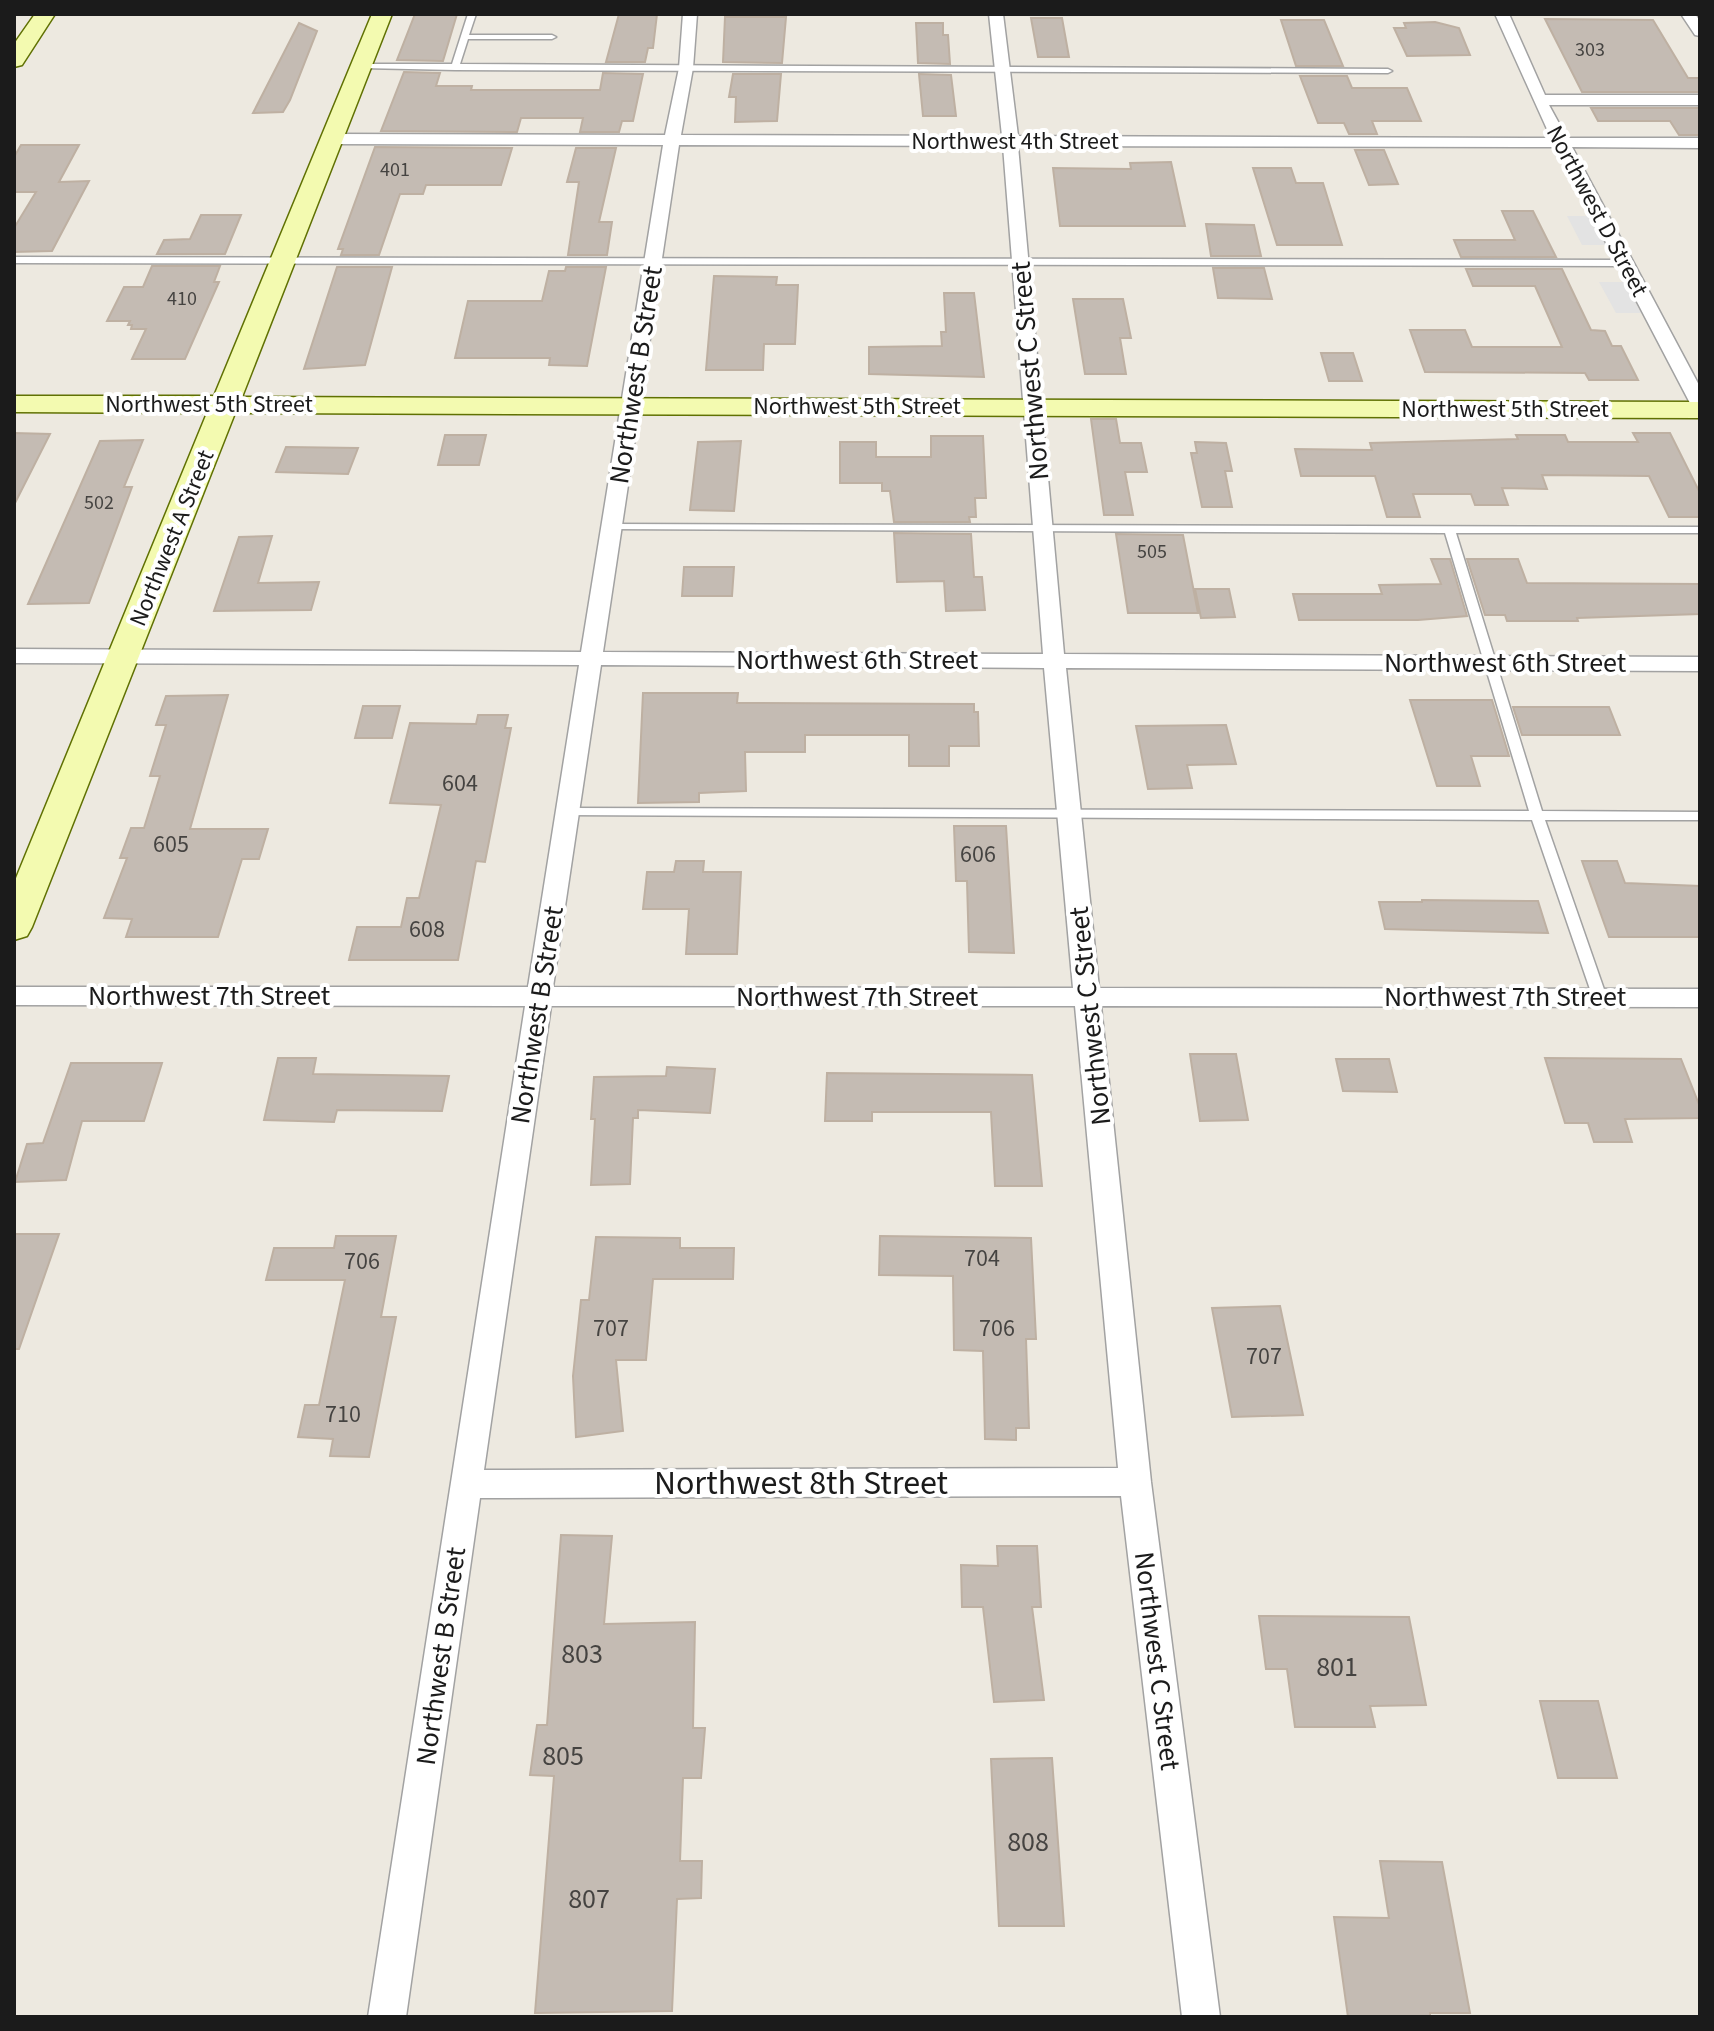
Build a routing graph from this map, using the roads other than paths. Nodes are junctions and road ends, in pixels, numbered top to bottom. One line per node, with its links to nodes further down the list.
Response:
1 (45, 14): 11 (street)
2 (382, 14): 12 (street, Northwest A Street)
3 (472, 14): 9 (lane)
4 (690, 14): 14 (street, Northwest B Street)
5 (996, 14): 15 (street, Northwest C Street)
6 (1502, 14): 17 (street, Northwest D Street)
7 (1688, 14): 8 (street)
8 (1700, 32)
9 (465, 37): 10 (lane); 13 (lane)
10 (552, 37)
11 (14, 60)
12 (362, 66): 13 (lane); 19 (street, Northwest A Street)
13 (455, 68): 14 (lane)
14 (686, 68): 15 (lane); 20 (street, Northwest B Street)
15 (1004, 68): 16 (lane); 21 (street, Northwest C Street)
16 (1388, 71)
17 (1539, 100): 18 (street); 22 (street, Northwest D Street)
18 (1700, 100)
19 (331, 139): 20 (street, Northwest 4th Street); 25 (street, Northwest A Street)
20 (672, 141): 21 (street, Northwest 4th Street); 26 (street, Northwest B Street)
21 (1010, 141): 22 (street, Northwest 4th Street); 27 (street, Northwest C Street)
22 (1562, 143): 23 (street, Northwest 4th Street); 28 (street, Northwest D Street)
23 (1700, 143)
24 (14, 260): 25 (lane)
25 (283, 260): 26 (lane); 29 (street, Northwest A Street)
26 (654, 260): 27 (lane); 31 (street, Northwest B Street)
27 (1021, 260): 28 (lane); 32 (street, Northwest C Street)
28 (1624, 263): 33 (street, Northwest D Street)
29 (227, 403): 30 (street, Northwest 5th Street); 31 (street, Northwest 5th Street); 39 (street, Northwest A Street)
30 (14, 404)
31 (632, 405): 32 (street, Northwest 5th Street); 34 (street, Northwest B Street)
32 (1035, 407): 33 (street, Northwest 5th Street); 35 (street, Northwest C Street)
33 (1700, 407)
34 (613, 527): 35 (lane); 40 (street, Northwest B Street)
35 (1042, 528): 36 (lane); 41 (street, Northwest C Street)
36 (1449, 529): 37 (lane); 42 (lane)
37 (1700, 530)
38 (14, 656): 39 (street, Northwest 6th Street)
39 (124, 656): 40 (street, Northwest 6th Street); 48 (street, Northwest A Street)
40 (592, 659): 41 (street, Northwest 6th Street); 44 (street, Northwest B Street)
41 (1054, 661): 42 (street, Northwest 6th Street); 45 (street, Northwest C Street)
42 (1492, 663): 43 (street, Northwest 6th Street); 46 (lane)
43 (1700, 664)
44 (568, 812): 45 (lane); 50 (street, Northwest B Street)
45 (1069, 813): 46 (lane); 51 (street, Northwest C Street)
46 (1537, 815): 47 (lane); 52 (lane)
47 (1700, 816)
48 (14, 927)
49 (14, 996): 50 (street, Northwest 7th Street)
50 (539, 997): 51 (street, Northwest 7th Street); 55 (street, Northwest B Street)
51 (1088, 997): 52 (street, Northwest 7th Street); 54 (street, Northwest C Street)
52 (1600, 998): 53 (street, Northwest 7th Street)
53 (1700, 998)
54 (1135, 1482): 55 (street, Northwest 8th Street); 57 (street, Northwest C Street)
55 (467, 1484): 56 (street, Northwest B Street)
56 (387, 2017)
57 (1201, 2017)

